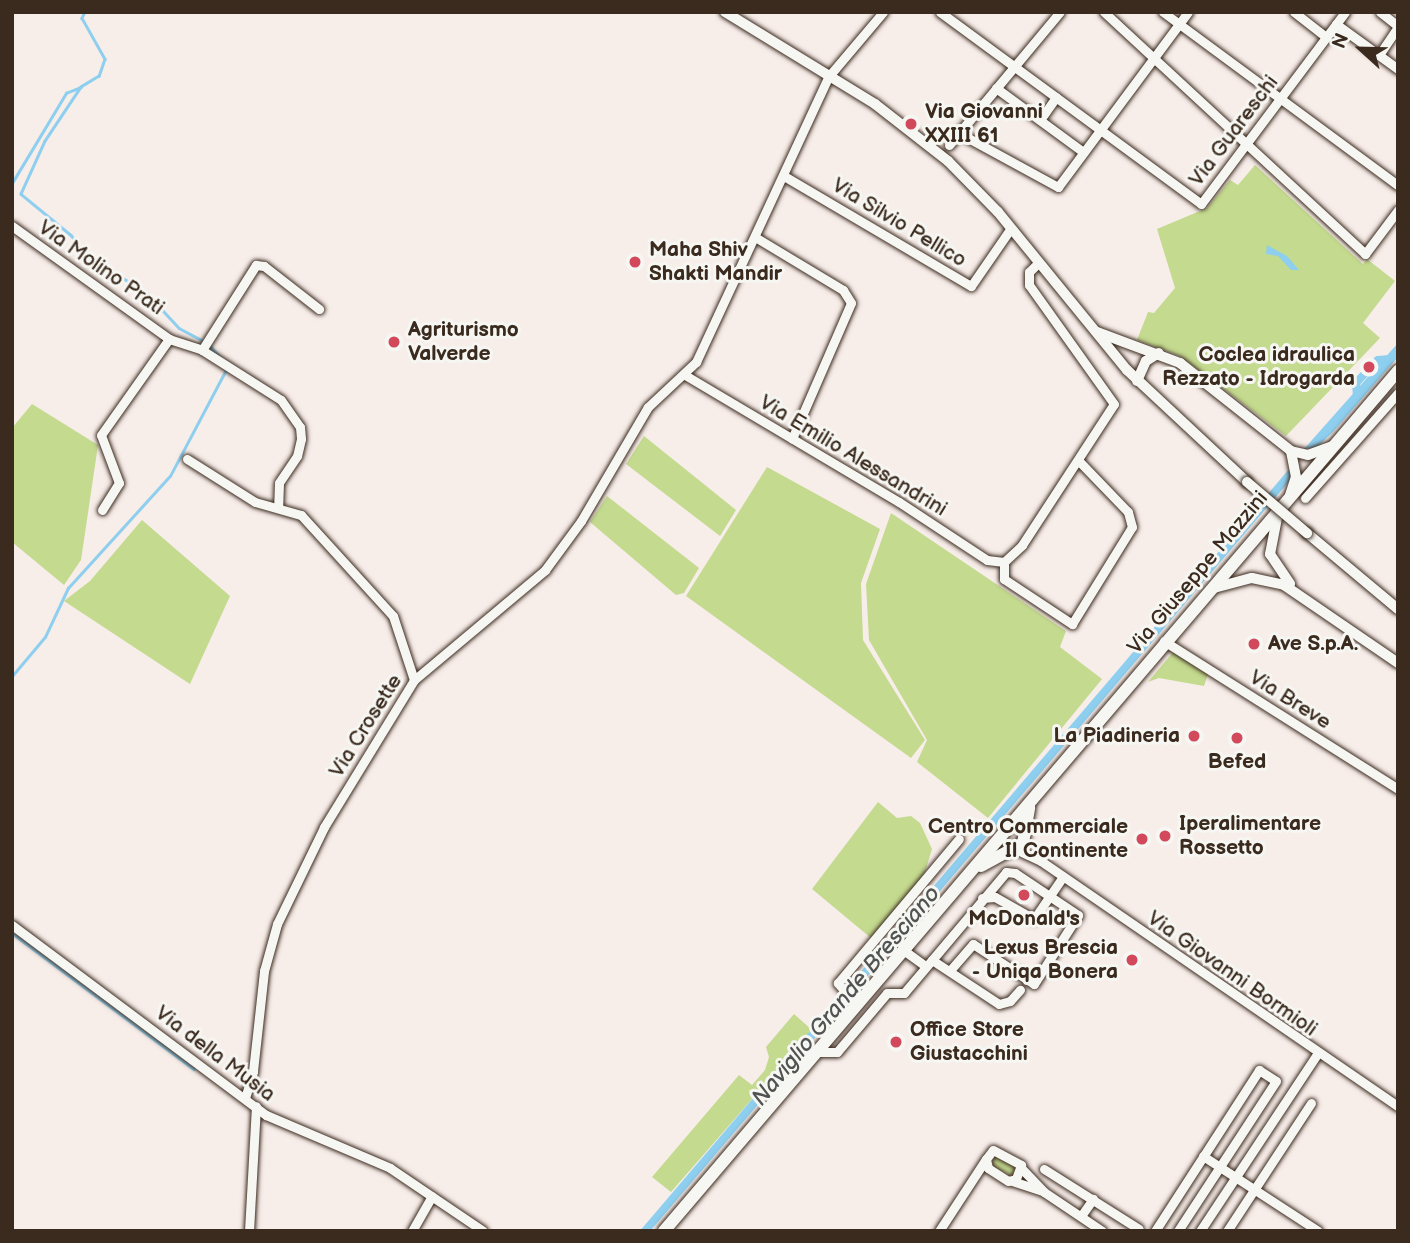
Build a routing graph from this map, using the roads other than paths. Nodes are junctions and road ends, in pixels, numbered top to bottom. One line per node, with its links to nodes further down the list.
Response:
1 (725, 12): 19 (street)
2 (883, 12): 19 (street, Via Crosette)
3 (940, 12): 17 (street, Via Guareschi)
4 (1060, 12): 17 (street)
5 (1104, 12): 16 (street)
6 (1163, 12): 11 (street)
7 (1188, 12): 11 (street)
8 (1294, 12): 14 (street)
9 (1345, 12): 12 (street, Via Guareschi)
10 (1380, 12): 13 (street)
11 (1179, 24): 16 (street); 22 (street)
12 (1336, 24): 14 (street, Via Guareschi); 15 (street)
13 (1398, 26): 15 (street)
14 (1326, 37): 22 (street, Via Guareschi)
15 (1379, 55): 18 (street)
16 (1154, 59): 24 (street); 27 (street)
17 (1016, 68): 20 (street); 21 (street, Via Guareschi)
18 (1398, 69)
19 (829, 76): 28 (street); 31 (street, Via Crosette)
20 (996, 88): 23 (street); 25 (street)
21 (1056, 97): 23 (street); 24 (street, Via Guareschi)
22 (1280, 99): 27 (street, Via Guareschi); 32 (street)
23 (1040, 120): 29 (street)
24 (1100, 130): 27 (street, Via Guareschi); 29 (street)
25 (959, 133): 26 (street); 29 (street)
26 (949, 145): 28 (street); 30 (street)
27 (1247, 145): 33 (street)
28 (934, 149): 30 (street)
29 (1083, 152)
30 (948, 161): 35 (street)
31 (784, 176): 35 (street, Via Silvio Pellico); 36 (street, Via Crosette)
32 (1398, 184)
33 (1398, 210)
34 (12, 226): 40 (street, Via Molino Prati)
35 (1011, 228): 37 (street)
36 (755, 237): 43 (street, Via Crosette); 47 (street)
37 (1039, 262): 39 (street); 51 (street)
38 (319, 309): 41 (street)
39 (1091, 329): 42 (street); 45 (street)
40 (169, 339): 41 (street, Via Molino Prati); 55 (street, Via Molino Prati)
41 (202, 349): 54 (street, Via Molino Prati)
42 (1159, 353): 45 (street); 49 (street)
43 (685, 375): 47 (street, Via Emilio Alessandrini); 62 (street, Via Crosette)
44 (1395, 378): 48 (main road, Via Giuseppe Mazzini)
45 (1137, 382): 59 (street, bridge)
46 (1398, 393): 52 (street)
47 (792, 439): 56 (street, Via Emilio Alessandrini)
48 (1332, 446): 49 (street); 53 (main road, Via Giuseppe Mazzini)
49 (1291, 451): 53 (street)
50 (187, 459): 54 (street)
51 (1079, 461): 56 (street); 56 (street)
52 (1305, 498)
53 (1286, 499): 57 (street); 58 (main road, Via Giuseppe Mazzini)
54 (278, 506): 62 (street)
55 (102, 510)
56 (1004, 562)
57 (1296, 591): 58 (street); 61 (street)
58 (1203, 596): 60 (main road, Via Giuseppe Mazzini)
59 (1398, 609)
60 (1164, 641): 63 (street, Via Breve); 64 (main road, Via Giuseppe Mazzini)
61 (1393, 657)
62 (414, 680): 84 (street, Via Crosette)
63 (1398, 789)
64 (1030, 804): 65 (main road, Via Giuseppe Mazzini); 66 (main road, Via Giuseppe Mazzini)
65 (1005, 830): 66 (main road); 68 (main road); 75 (main road, Via Giuseppe Mazzini)
66 (1024, 834): 68 (main road); 69 (street)
67 (959, 839): 81 (street)
68 (1011, 848): 69 (street); 75 (main road)
69 (1041, 861): 70 (street, Via Giovanni Bormioli)
70 (1062, 878): 72 (street); 83 (street, Via Giovanni Bormioli)
71 (996, 882): 72 (street); 73 (street); 74 (street)
72 (1050, 896): 73 (street); 79 (street)
73 (995, 897): 74 (street)
74 (982, 898): 78 (street)
75 (938, 907): 77 (main road)
76 (12, 925): 84 (street, Via della Musia)
77 (902, 949): 78 (street); 81 (main road)
78 (928, 963): 79 (street); 82 (street)
79 (950, 970): 80 (street)
80 (1020, 990)
81 (853, 1001): 82 (main road)
82 (816, 1052): 104 (main road)
83 (1317, 1054): 87 (street); 93 (street, Via Giovanni Bormioli)
84 (245, 1098): 86 (street, Via della Musia)
85 (1311, 1103): 95 (street)
86 (256, 1106): 97 (street, Via della Musia); 101 (street)
87 (1398, 1106)
88 (1203, 1156): 90 (street); 90 (street); 107 (street)
89 (987, 1163): 91 (street); 94 (street); 105 (street)
90 (1220, 1167): 93 (street); 108 (street)
91 (1022, 1169): 94 (street); 96 (street)
92 (1044, 1169): 98 (street)
93 (1237, 1178): 95 (street); 109 (street, Via Giovanni Bormioli)
94 (1012, 1181): 96 (street)
95 (1254, 1189): 110 (street); 111 (street)
96 (1044, 1192): 99 (street)
97 (432, 1196): 102 (street); 103 (street, Via della Musia)
98 (1093, 1199): 99 (street); 100 (street)
99 (1081, 1216): 106 (street)
100 (1139, 1229)
101 (249, 1231)
102 (412, 1231)
103 (483, 1231)
104 (664, 1231)
105 (939, 1231)
106 (1102, 1231)
107 (1155, 1231)
108 (1178, 1231)
109 (1200, 1231)
110 (1227, 1231)
111 (1318, 1231)

